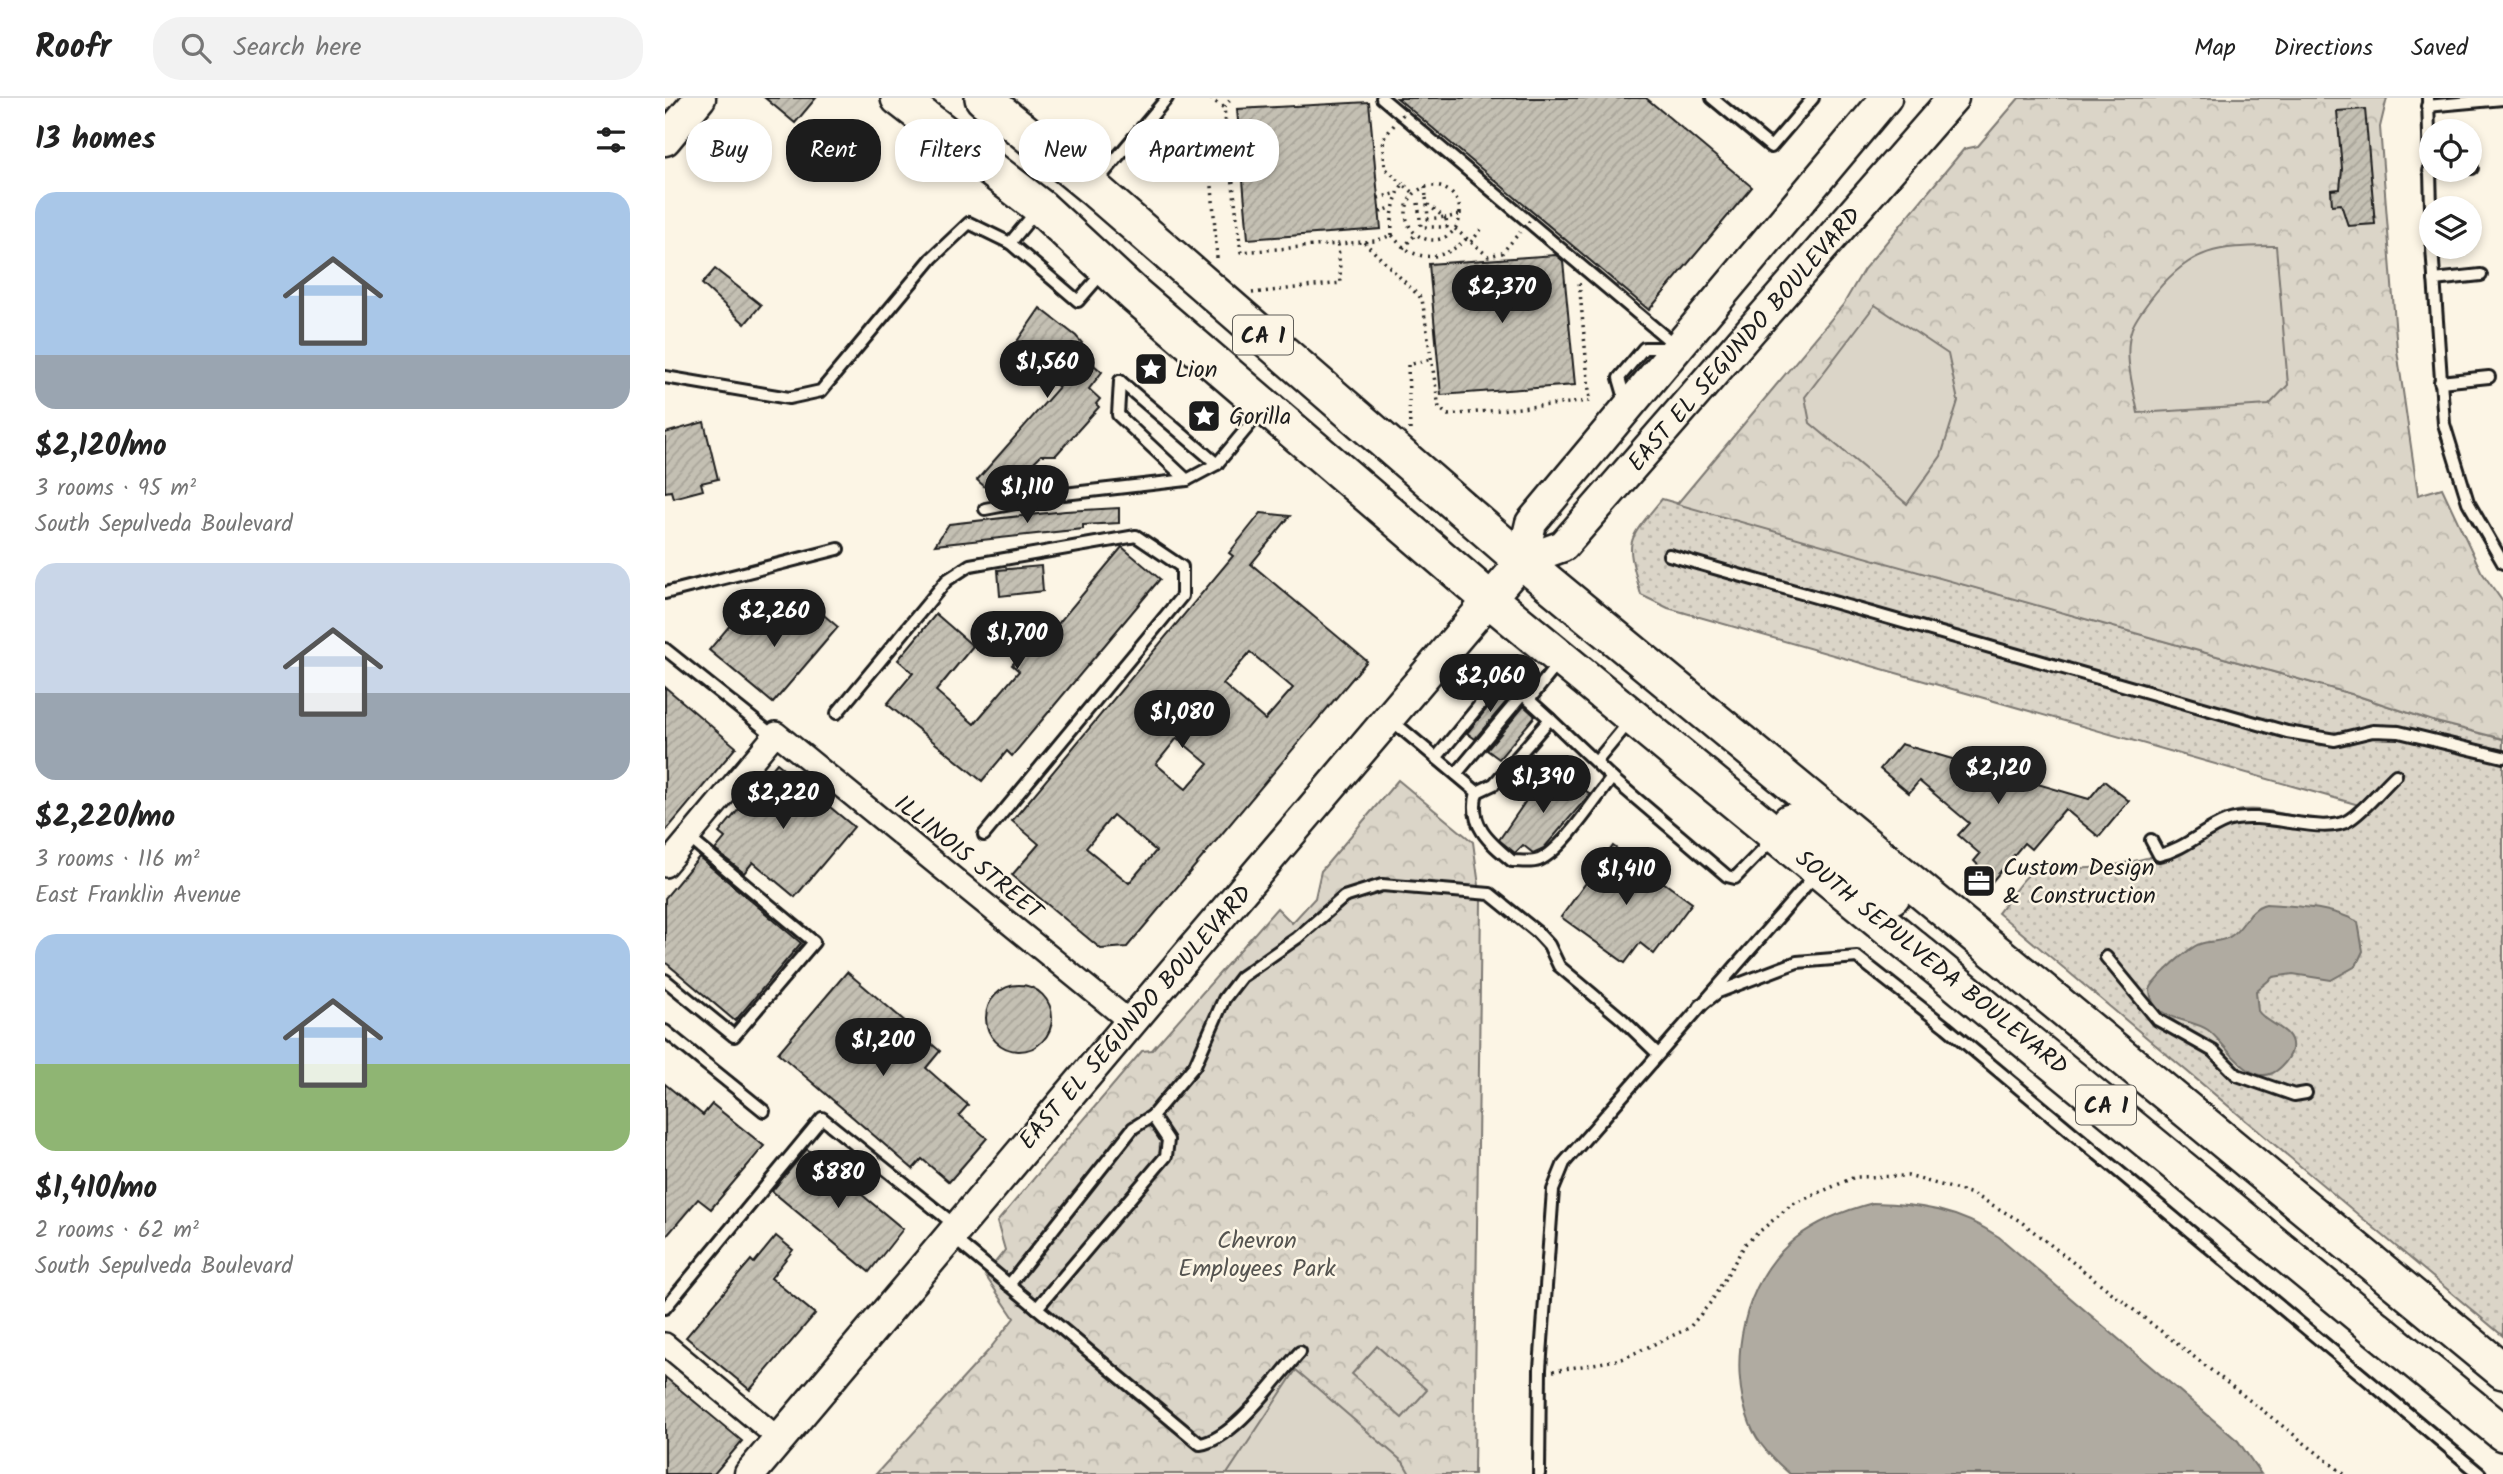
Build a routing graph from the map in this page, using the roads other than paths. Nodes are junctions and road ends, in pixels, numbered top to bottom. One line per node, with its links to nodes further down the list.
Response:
1 (701, 98): 12 (main road)
2 (899, 98): 14 (highway, CA 1)
3 (983, 98): 13 (highway, CA 1)
4 (1167, 98): 13 (lane)
5 (1382, 98): 20 (lane)
6 (1712, 98): 7 (lane)
7 (1813, 98)
8 (1886, 98): 20 (main road, EAST EL SEGUNDO BOULEVARD)
9 (1953, 98): 30 (main road, EAST EL SEGUNDO BOULEVARD)
10 (2503, 99): 11 (lane)
11 (2428, 102)
12 (668, 131)
13 (1093, 188): 30 (highway, CA 1)
14 (1040, 207): 15 (lane); 17 (highway, CA 1)
15 (1010, 243): 17 (lane); 21 (lane)
16 (2433, 259): 19 (lane)
17 (1107, 268): 24 (highway, CA 1)
18 (2481, 275): 19 (lane)
19 (2434, 280): 23 (lane)
20 (1678, 348): 30 (main road, EAST EL SEGUNDO BOULEVARD)
21 (665, 377)
22 (2489, 377): 23 (lane)
23 (2440, 382): 31 (lane)
24 (1265, 407): 25 (lane); 33 (highway, CA 1)
25 (1217, 464): 26 (lane); 26 (lane)
26 (1187, 480): 27 (lane)
27 (985, 509)
28 (838, 549): 32 (lane)
29 (1668, 555): 42 (lane)
30 (1522, 561): 33 (main road, EAST EL SEGUNDO BOULEVARD); 55 (highway, SOUTH SEPULVEDA BOULEVARD / CA 1)
31 (2503, 563)
32 (665, 593)
33 (1489, 599): 35 (highway, SOUTH SEPULVEDA BOULEVARD / CA 1); 39 (main road, EAST EL SEGUNDO BOULEVARD)
34 (665, 649): 41 (lane)
35 (1562, 659): 36 (lane); 38 (highway, SOUTH SEPULVEDA BOULEVARD / CA 1)
36 (1526, 697): 40 (lane); 43 (lane); 45 (lane)
37 (837, 713): 50 (lane)
38 (1633, 718): 44 (lane); 49 (highway, SOUTH SEPULVEDA BOULEVARD / CA 1)
39 (1389, 719): 43 (lane); 59 (main road, EAST EL SEGUNDO BOULEVARD)
40 (1550, 719): 44 (lane); 48 (lane)
41 (775, 734): 51 (street); 59 (street, ILLINOIS STREET)
42 (2503, 757)
43 (1436, 758): 45 (lane)
44 (1596, 762): 47 (lane)
45 (1456, 774): 48 (lane)
46 (2396, 775): 52 (lane)
47 (1612, 778): 48 (lane); 49 (lane)
48 (1478, 792)
49 (1766, 827): 54 (highway, SOUTH SEPULVEDA BOULEVARD / CA 1); 55 (highway)
50 (984, 835)
51 (689, 838): 53 (street); 57 (lane)
52 (2151, 840)
53 (666, 862)
54 (1819, 870): 58 (lane); 72 (highway, SOUTH SEPULVEDA BOULEVARD / CA 1)
55 (1925, 892): 71 (highway, SOUTH SEPULVEDA BOULEVARD / CA 1)
56 (2106, 957): 62 (lane)
57 (665, 980)
58 (1700, 1006): 61 (lane); 76 (lane)
59 (1129, 1021): 65 (main road, EAST EL SEGUNDO BOULEVARD)
60 (665, 1031): 63 (lane)
61 (1658, 1054): 64 (lane); 75 (lane)
62 (2306, 1093)
63 (764, 1111)
64 (1152, 1116): 66 (lane); 68 (lane)
65 (953, 1231): 66 (lane); 67 (lane); 73 (main road, EAST EL SEGUNDO BOULEVARD)
66 (1009, 1285): 68 (lane)
67 (665, 1308)
68 (1037, 1308): 70 (lane)
69 (665, 1344): 73 (street)
70 (1300, 1352)
71 (2503, 1371)
72 (2503, 1433)
73 (779, 1439): 74 (main road, EAST EL SEGUNDO BOULEVARD)
74 (750, 1474)
75 (1539, 1474)
76 (2480, 1474)

